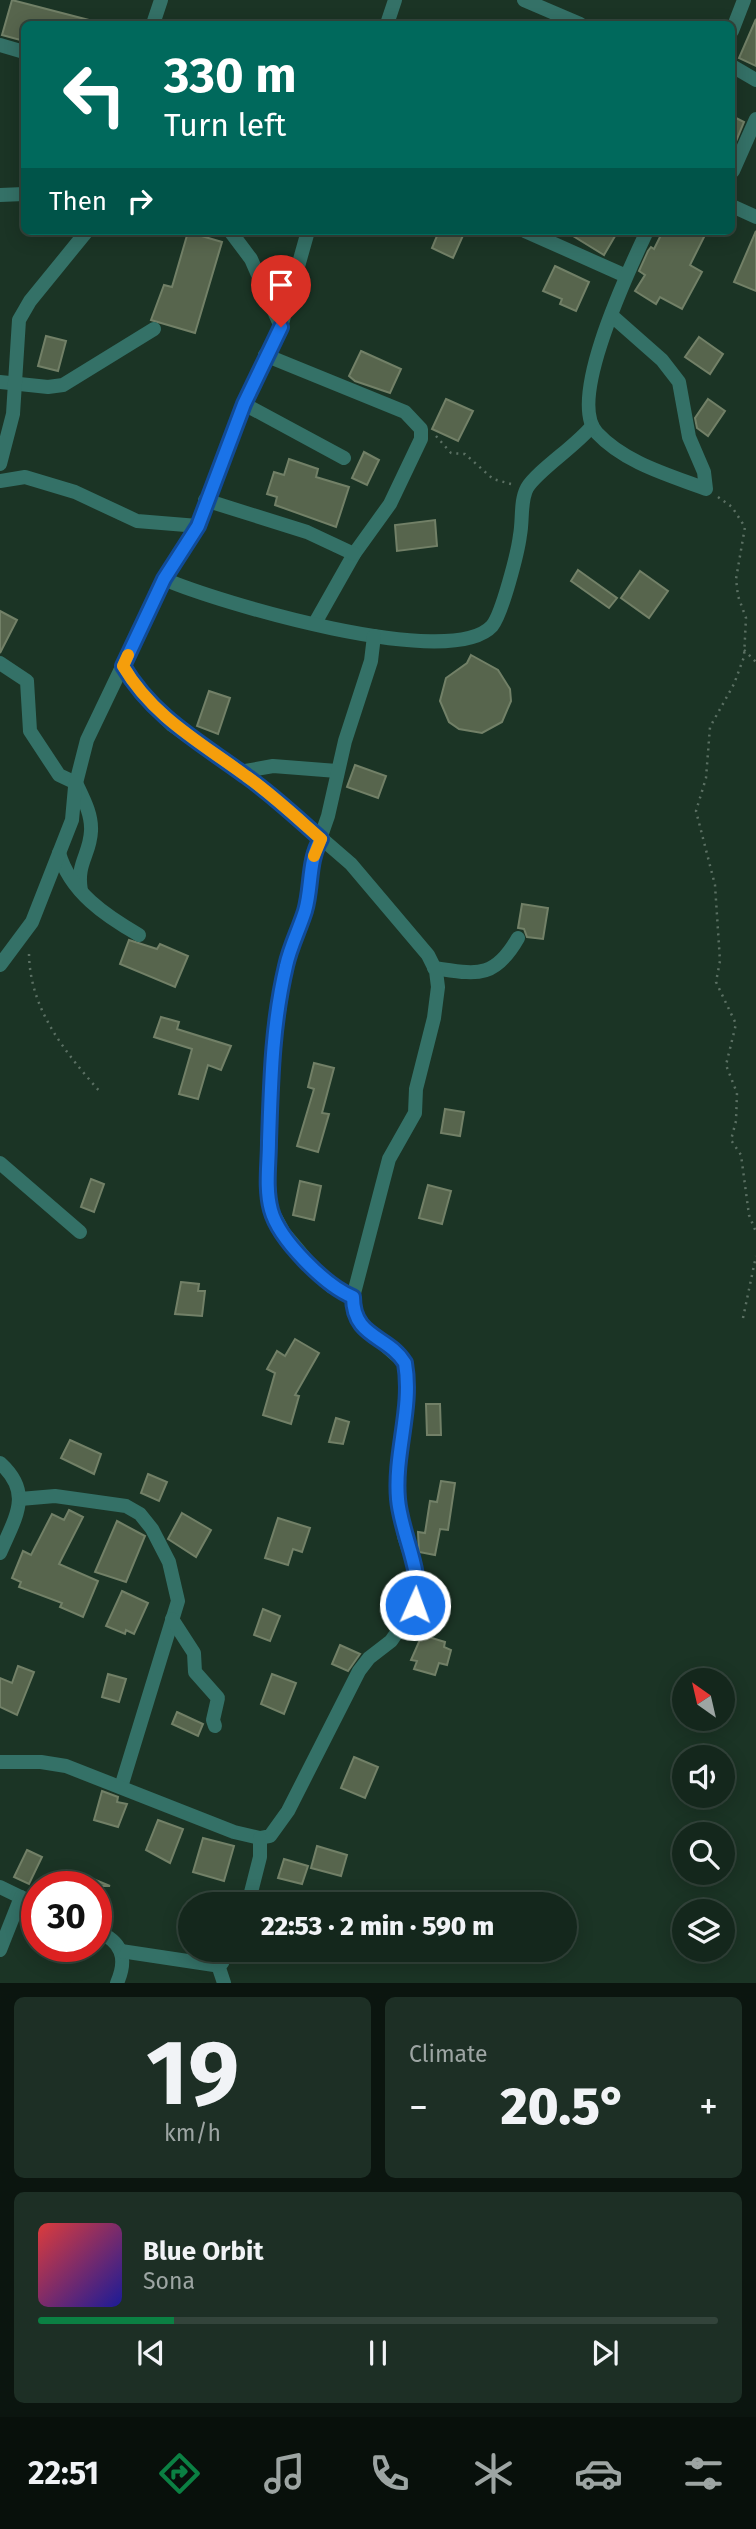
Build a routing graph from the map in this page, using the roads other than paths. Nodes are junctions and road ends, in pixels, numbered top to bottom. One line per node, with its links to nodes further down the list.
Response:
1 (161, 0): 5 (street)
2 (395, 0): 6 (street)
3 (524, 0): 7 (street)
4 (744, 0): 8 (street)
5 (154, 21)
6 (388, 21)
7 (573, 21)
8 (735, 23)
9 (0, 46): 10 (street)
10 (21, 51)
11 (735, 68): 12 (street)
12 (756, 80)
13 (756, 120): 14 (street)
14 (735, 167)
15 (21, 194): 16 (street)
16 (0, 195)
17 (735, 207): 18 (street)
18 (756, 217)
19 (84, 235): 30 (street)
20 (233, 235): 26 (street)
21 (307, 235): 26 (street)
22 (534, 235): 24 (street)
23 (645, 235): 24 (street)
24 (626, 276): 25 (street)
25 (611, 315): 32 (street); 32 (street)
26 (281, 327): 28 (street)
27 (154, 329): 30 (street)
28 (265, 355): 31 (street); 38 (street)
29 (0, 382): 30 (street)
30 (15, 384): 34 (street)
31 (244, 404): 33 (street); 36 (street)
32 (592, 426): 41 (street)
33 (344, 458)
34 (0, 464)
35 (0, 481): 37 (street)
36 (205, 500): 37 (street); 38 (street)
37 (198, 526): 39 (street)
38 (354, 554): 40 (street)
39 (164, 579): 40 (street); 43 (street)
40 (315, 623): 41 (street)
41 (374, 636): 44 (street)
42 (0, 663): 46 (street)
43 (123, 666): 45 (street); 46 (street)
44 (337, 771): 45 (street); 47 (street)
45 (240, 772): 47 (street)
46 (76, 783): 48 (street); 49 (street)
47 (321, 839): 53 (street); 56 (street)
48 (59, 853): 49 (street); 52 (street)
49 (81, 891): 50 (street)
50 (139, 935)
51 (517, 938): 53 (street)
52 (0, 965)
53 (434, 968): 56 (street)
54 (0, 1163): 55 (street)
55 (80, 1233)
56 (353, 1297): 64 (street)
57 (0, 1462): 58 (street)
58 (20, 1499): 59 (street); 60 (street)
59 (0, 1553)
60 (173, 1619): 61 (street); 63 (street)
61 (215, 1726)
62 (0, 1762): 63 (street)
63 (121, 1787): 64 (street)
64 (260, 1839): 66 (street)
65 (0, 1887): 67 (street)
66 (250, 1892)
67 (21, 1897): 69 (street)
68 (112, 1939): 70 (street)
69 (0, 1950)
70 (121, 1951): 72 (street); 73 (street)
71 (220, 1962): 72 (street)
72 (218, 1965): 74 (street)
73 (117, 1983)
74 (224, 1983)

